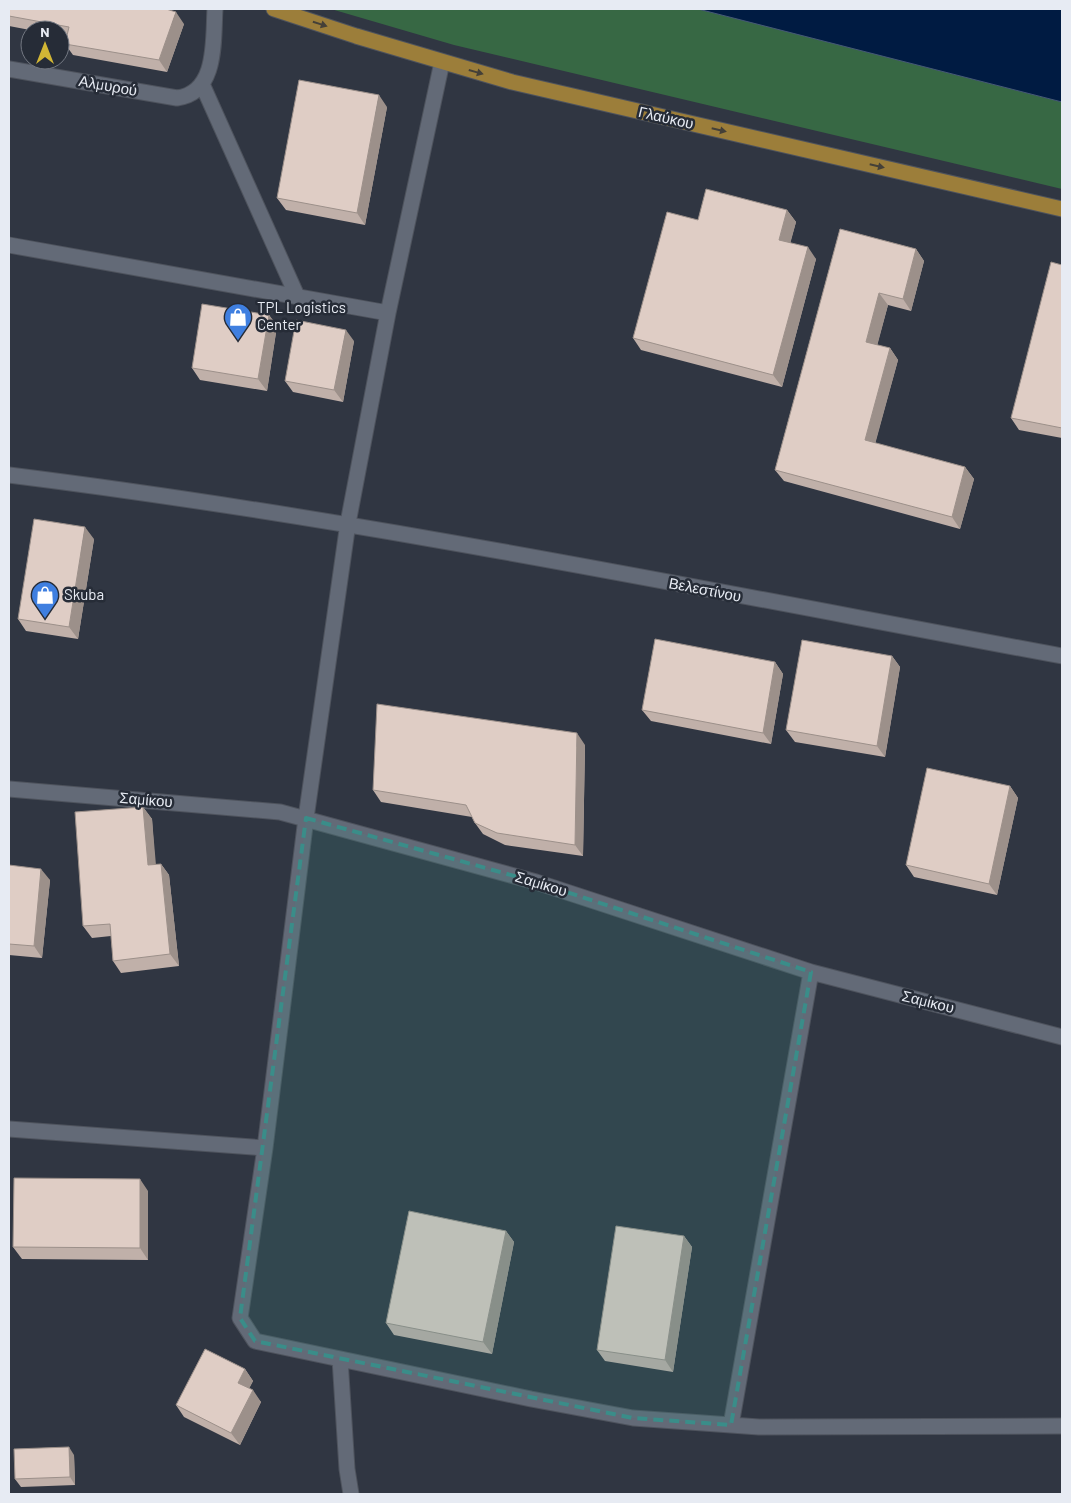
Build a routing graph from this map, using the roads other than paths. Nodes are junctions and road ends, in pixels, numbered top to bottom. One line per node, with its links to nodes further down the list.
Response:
1 (215, 9): 5 (street)
2 (274, 9): 3 (main road, Γλαύκου, one-way to 3)
3 (442, 62): 6 (main road, Γλαύκου, one-way to 6); 9 (street)
4 (9, 69): 5 (street, Αλμυρού)
5 (202, 84): 8 (street)
6 (1062, 209)
7 (9, 245): 8 (street)
8 (297, 296): 9 (street)
9 (388, 313): 11 (street)
10 (9, 475): 11 (street, Βελεστίνου)
11 (348, 523): 12 (street, Βελεστίνου); 14 (street)
12 (1062, 656)
13 (9, 788): 14 (street, Σαμίκου)
14 (306, 818): 15 (street, Σαμίκου); 18 (street)
15 (811, 972): 16 (street, Σαμίκου); 20 (street)
16 (1062, 1037)
17 (9, 1129): 18 (street)
18 (265, 1148): 19 (street)
19 (340, 1359): 20 (street); 22 (street)
20 (731, 1426): 21 (street)
21 (1062, 1426)
22 (351, 1494)

